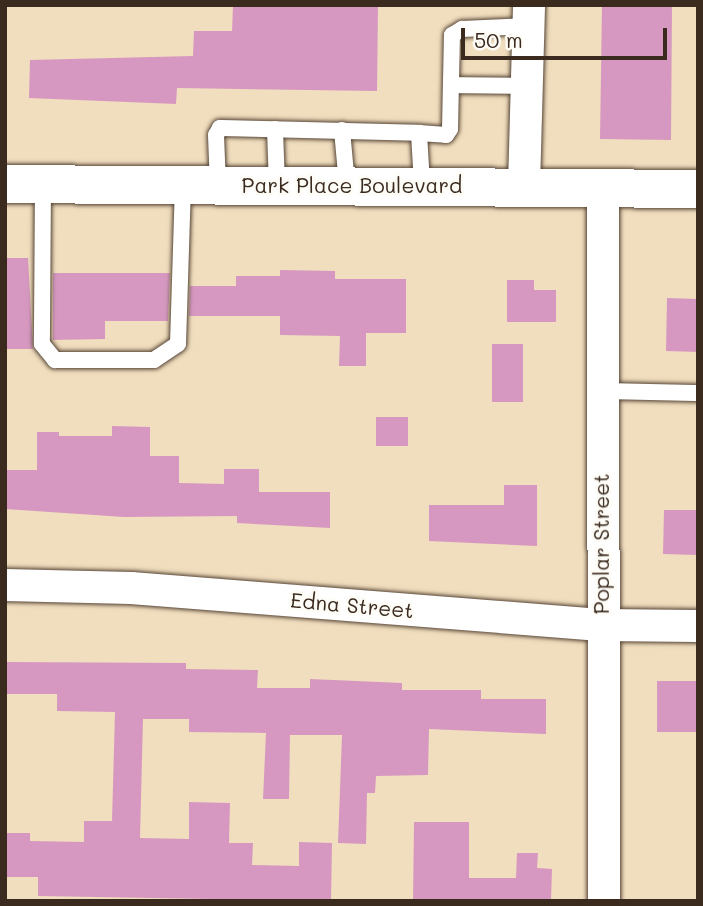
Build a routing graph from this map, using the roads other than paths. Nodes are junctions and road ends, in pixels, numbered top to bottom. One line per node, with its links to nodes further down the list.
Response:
1 (529, 16): 2 (lane); 3 (street)
2 (451, 85): 3 (lane); 6 (lane)
3 (528, 86): 13 (street)
4 (275, 129): 5 (lane); 10 (lane); 11 (lane)
5 (342, 130): 6 (lane); 12 (lane)
6 (419, 133): 9 (lane)
7 (5, 184): 8 (main road, Park Place Boulevard)
8 (43, 184): 10 (main road, Park Place Boulevard); 10 (lane)
9 (422, 184): 12 (main road, Park Place Boulevard); 13 (main road, Park Place Boulevard)
10 (200, 185): 11 (main road, Park Place Boulevard)
11 (277, 185): 12 (main road, Park Place Boulevard)
12 (347, 185)
13 (524, 186): 14 (main road, Park Place Boulevard)
14 (603, 187): 15 (main road, Park Place Boulevard); 16 (street, Poplar Street)
15 (698, 189)
16 (602, 391): 17 (lane); 19 (street, Poplar Street)
17 (698, 393)
18 (5, 585): 19 (street, Edna Street)
19 (601, 625): 20 (street, Edna Street); 21 (street, Poplar Street)
20 (698, 626)
21 (604, 901)

